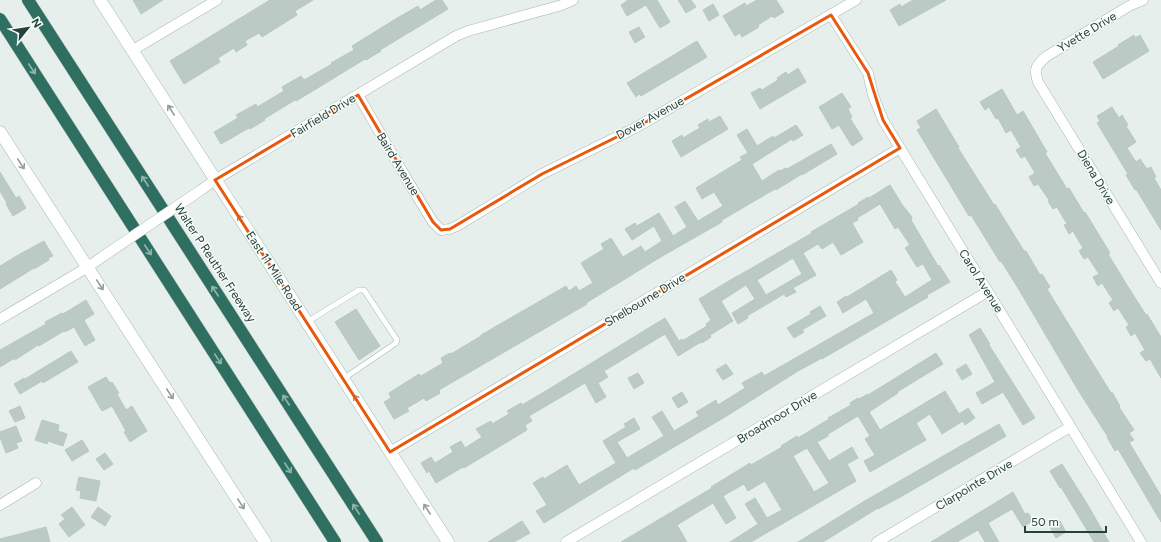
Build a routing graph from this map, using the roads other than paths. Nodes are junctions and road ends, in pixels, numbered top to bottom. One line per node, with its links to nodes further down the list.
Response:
1 (28, 0): 28 (highway, Walter P Reuther Freeway, one-way to 1)
2 (100, 0): 9 (main road, East 11 Mile Road)
3 (217, 0): 9 (street)
4 (573, 0): 11 (street, Fairfield Drive)
5 (856, 0): 7 (street, Dover Avenue)
6 (1143, 0): 10 (street, Yvette Drive)
7 (831, 15): 13 (street, Carol Avenue); 15 (street, Dover Avenue)
8 (0, 19): 27 (highway, one-way to 27)
9 (132, 50): 14 (main road, East 11 Mile Road, one-way to 9)
10 (1035, 69): 17 (street, Diena Drive)
11 (358, 95): 14 (street, Fairfield Drive); 15 (street, Baird Avenue)
12 (0, 133): 16 (main road, one-way to 16)
13 (900, 148): 18 (street, Carol Avenue); 23 (street, Shelbourne Drive)
14 (215, 180): 16 (street, Fairfield Drive, bridge); 20 (main road, East 11 Mile Road, one-way to 14)
15 (441, 230)
16 (88, 266): 19 (street, Fairfield Drive); 26 (main road, one-way to 26)
17 (1161, 283)
18 (988, 292): 22 (street, Carol Avenue); 30 (street, Broadmoor Drive)
19 (0, 319)
20 (307, 322): 21 (main road, East 11 Mile Road); 21 (lane)
21 (343, 379): 23 (main road, East 11 Mile Road, one-way to 21)
22 (1070, 427): 31 (street, Clarpointe Drive); 32 (street, Carol Avenue)
23 (390, 452): 29 (main road, East 11 Mile Road, one-way to 23)
24 (36, 483): 25 (street)
25 (0, 505)
26 (265, 542)
27 (335, 542)
28 (377, 542)
29 (448, 542)
30 (566, 542)
31 (877, 542)
32 (1141, 542)

